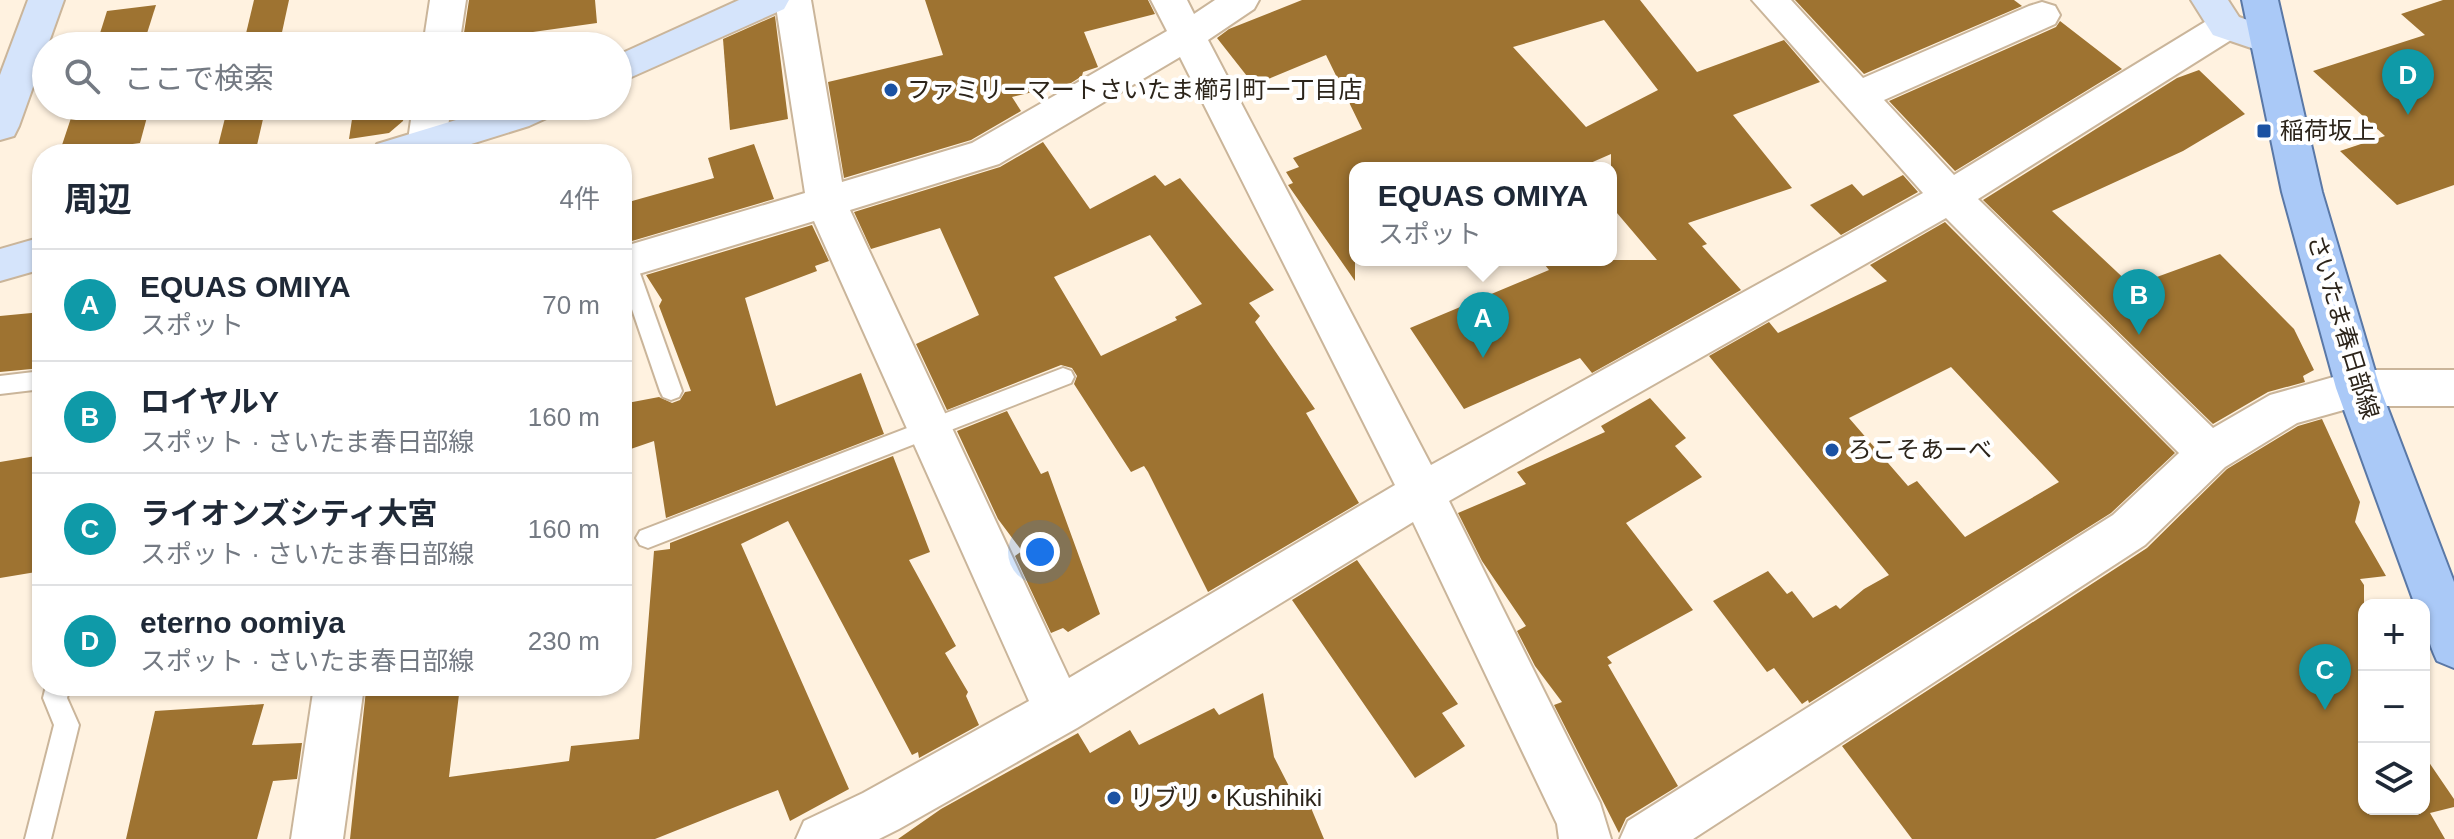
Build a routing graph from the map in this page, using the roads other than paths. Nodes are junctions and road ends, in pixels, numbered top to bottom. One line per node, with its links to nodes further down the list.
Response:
1 (46, 0): 11 (street)
2 (448, 0): 12 (street)
3 (771, 0): 15 (street)
4 (793, 0): 23 (street)
5 (1241, 0): 10 (street)
6 (1770, 0): 16 (street)
7 (2260, 0): 14 (main road, さいたま春日部線)
8 (2217, 13): 14 (street); 22 (street)
9 (2042, 15): 16 (street)
10 (1178, 18): 23 (street); 36 (street)
11 (34, 32)
12 (443, 32)
13 (32, 38): 19 (street)
14 (2269, 41): 31 (main road, さいたま春日部線)
15 (632, 64)
16 (1858, 96): 22 (street)
17 (426, 120): 20 (street)
18 (504, 120): 21 (street)
19 (0, 126)
20 (417, 144)
21 (434, 144)
22 (1950, 197): 35 (street); 36 (street)
23 (826, 202): 25 (street); 34 (street)
24 (32, 256): 26 (street)
25 (632, 261)
26 (0, 265)
27 (632, 285): 33 (lane)
28 (1063, 377): 34 (lane)
29 (32, 381): 30 (lane)
30 (0, 385)
31 (2358, 388): 32 (street); 35 (street); 38 (main road, さいたま春日部線)
32 (2454, 388)
33 (671, 391)
34 (928, 428): 37 (lane); 41 (street)
35 (2209, 453): 47 (street)
36 (1422, 493): 41 (street); 46 (street)
37 (648, 538)
38 (2454, 645)
39 (56, 696): 43 (lane)
40 (338, 696): 44 (street)
41 (1059, 711): 42 (street)
42 (888, 825): 45 (street)
43 (38, 839)
44 (317, 839)
45 (822, 839)
46 (1585, 839)
47 (1646, 839)

